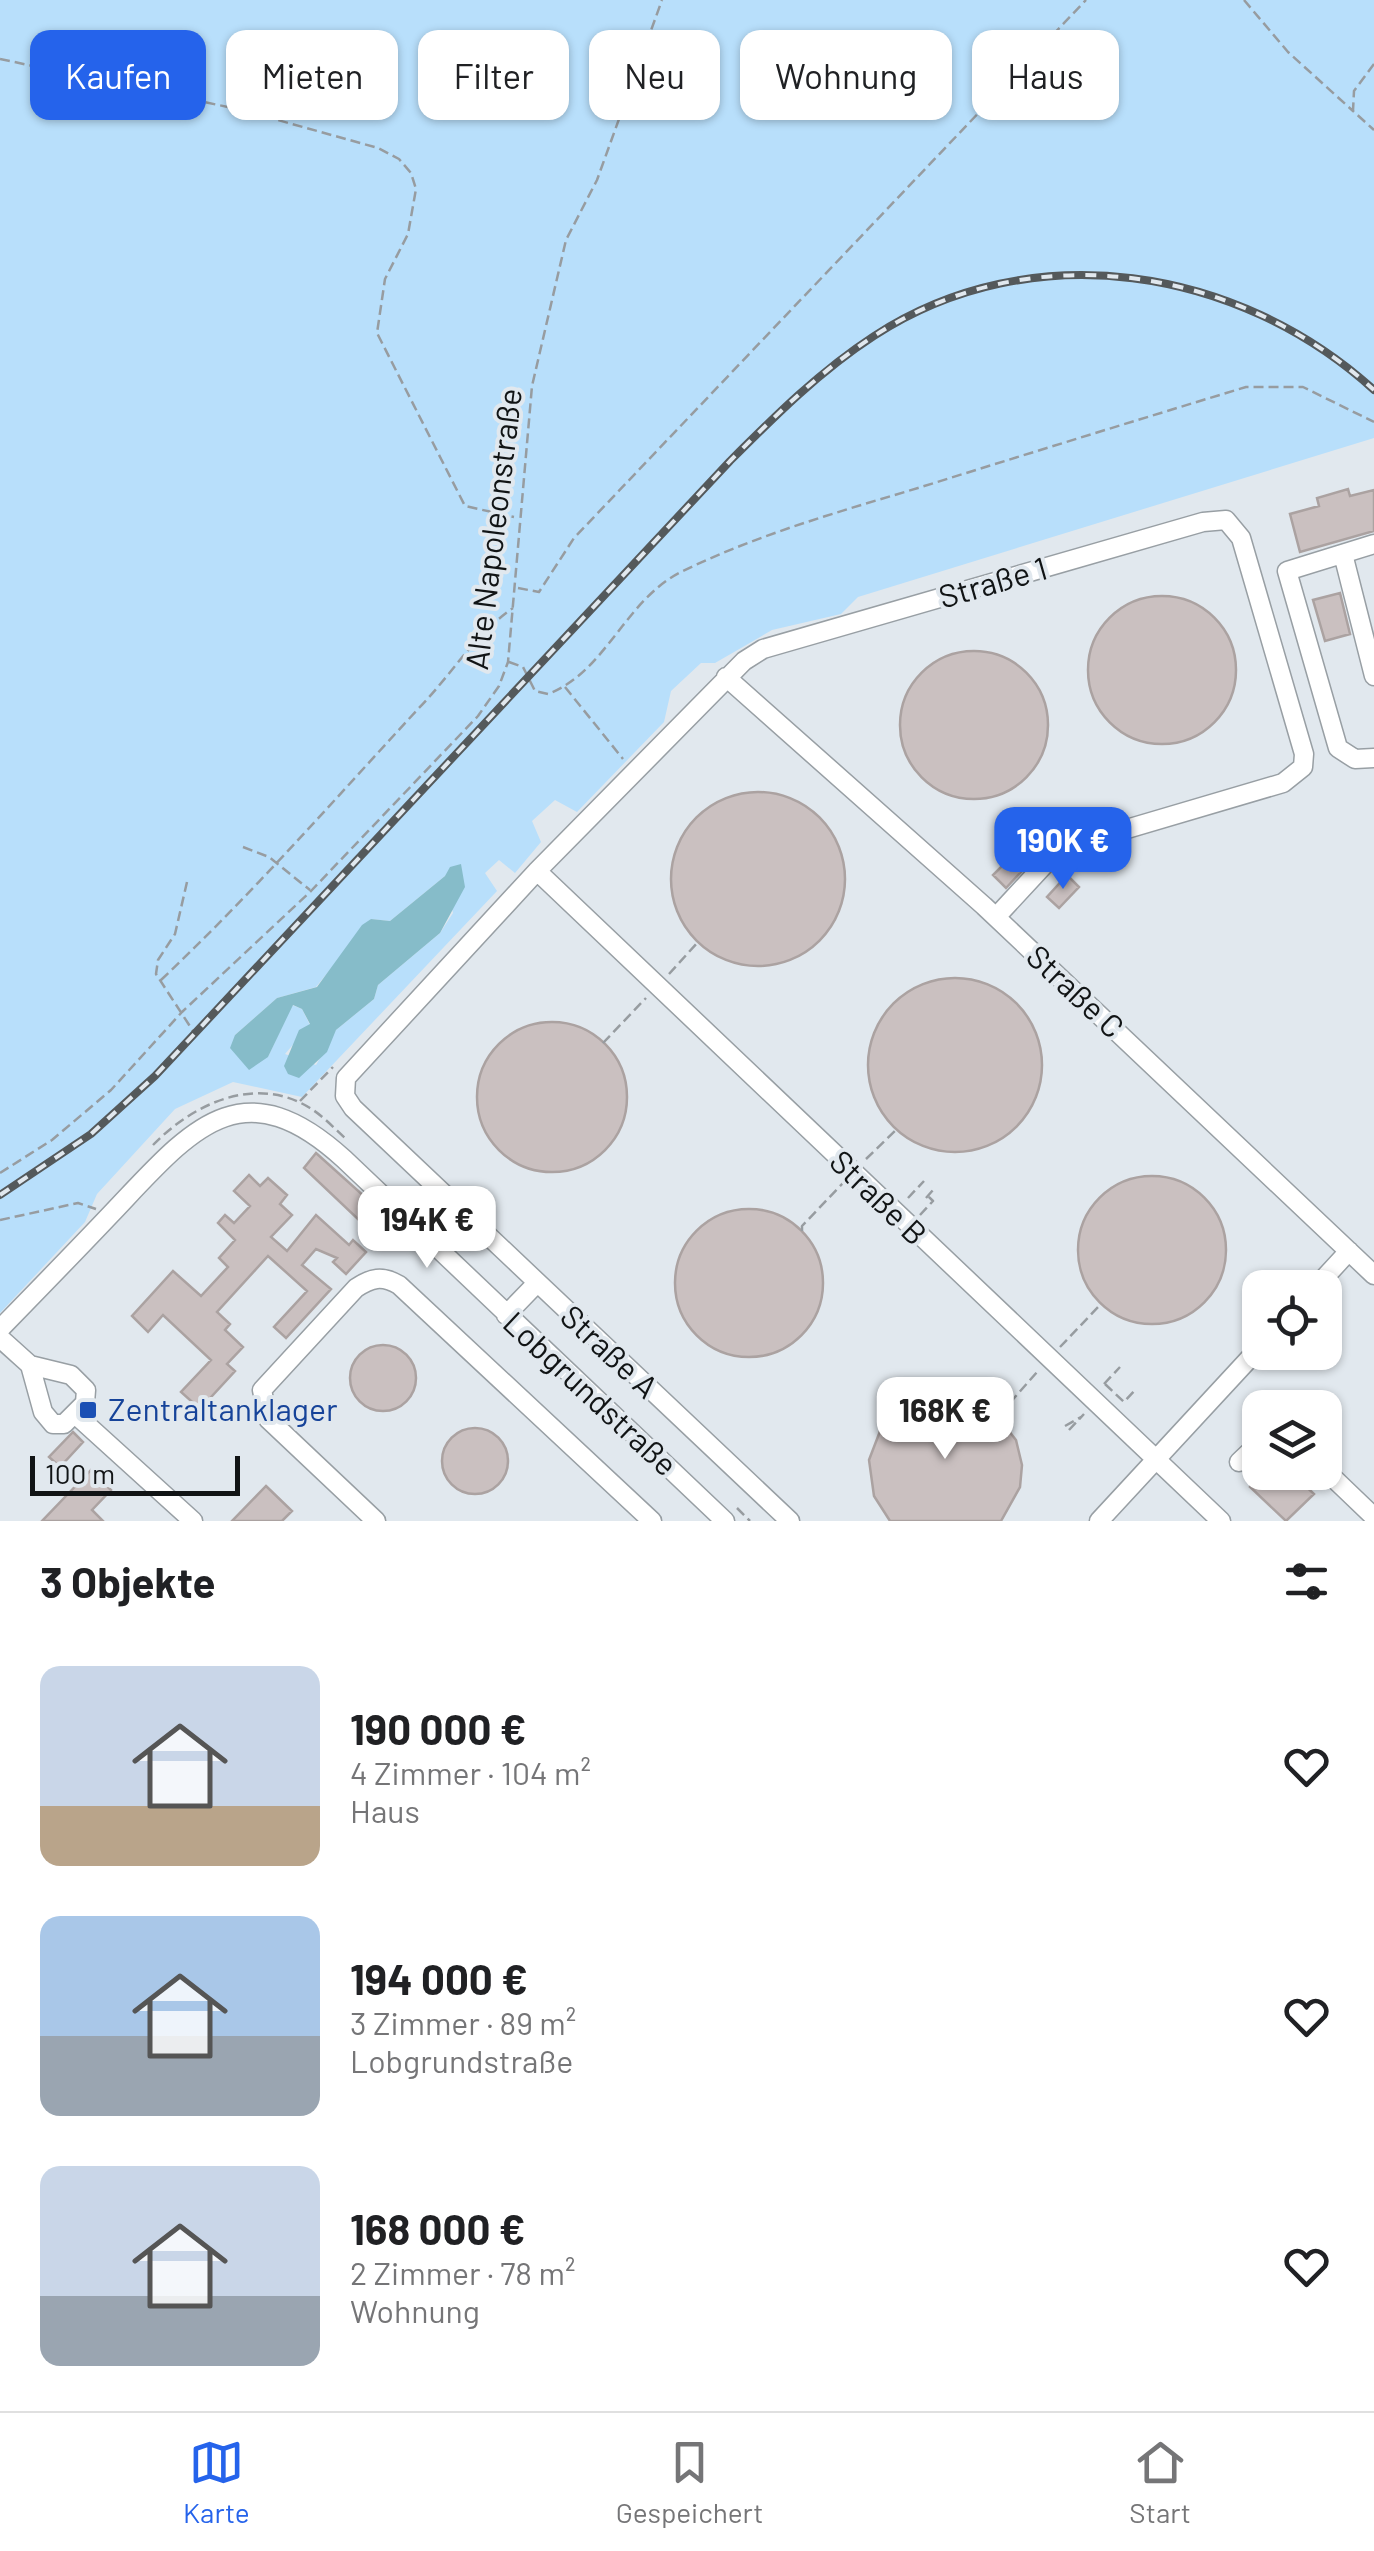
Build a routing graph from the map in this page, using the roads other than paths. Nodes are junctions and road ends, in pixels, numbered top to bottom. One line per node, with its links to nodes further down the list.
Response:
1 (1374, 544): 2 (street)
2 (1343, 554): 3 (street); 5 (street)
3 (1374, 676)
4 (726, 677): 6 (street, Straße 1); 7 (street, Straße C); 7 (street, Straße 1)
5 (1374, 758)
6 (537, 871): 8 (street, Straße 1); 19 (street, Straße B)
7 (996, 917): 9 (street, Straße C)
8 (345, 1096): 12 (street, Straße A)
9 (1349, 1251): 10 (street); 11 (street, Straße C)
10 (1332, 1270)
11 (1374, 1275)
12 (536, 1284): 13 (street); 28 (street, Straße A)
13 (506, 1315): 14 (street, Lobgrundstraße); 27 (street, Lobgrundstraße)
14 (0, 1329)
15 (0, 1338): 16 (street)
16 (30, 1365): 18 (street); 18 (street)
17 (1242, 1366): 19 (street)
18 (75, 1414): 24 (street)
19 (1156, 1459): 29 (street); 30 (street, Straße B)
20 (1242, 1459): 21 (street)
21 (1239, 1462)
22 (1342, 1487): 23 (street)
23 (1371, 1516)
24 (193, 1521)
25 (376, 1521): 26 (street)
26 (652, 1521)
27 (725, 1521)
28 (790, 1521)
29 (1099, 1521)
30 (1222, 1521)

